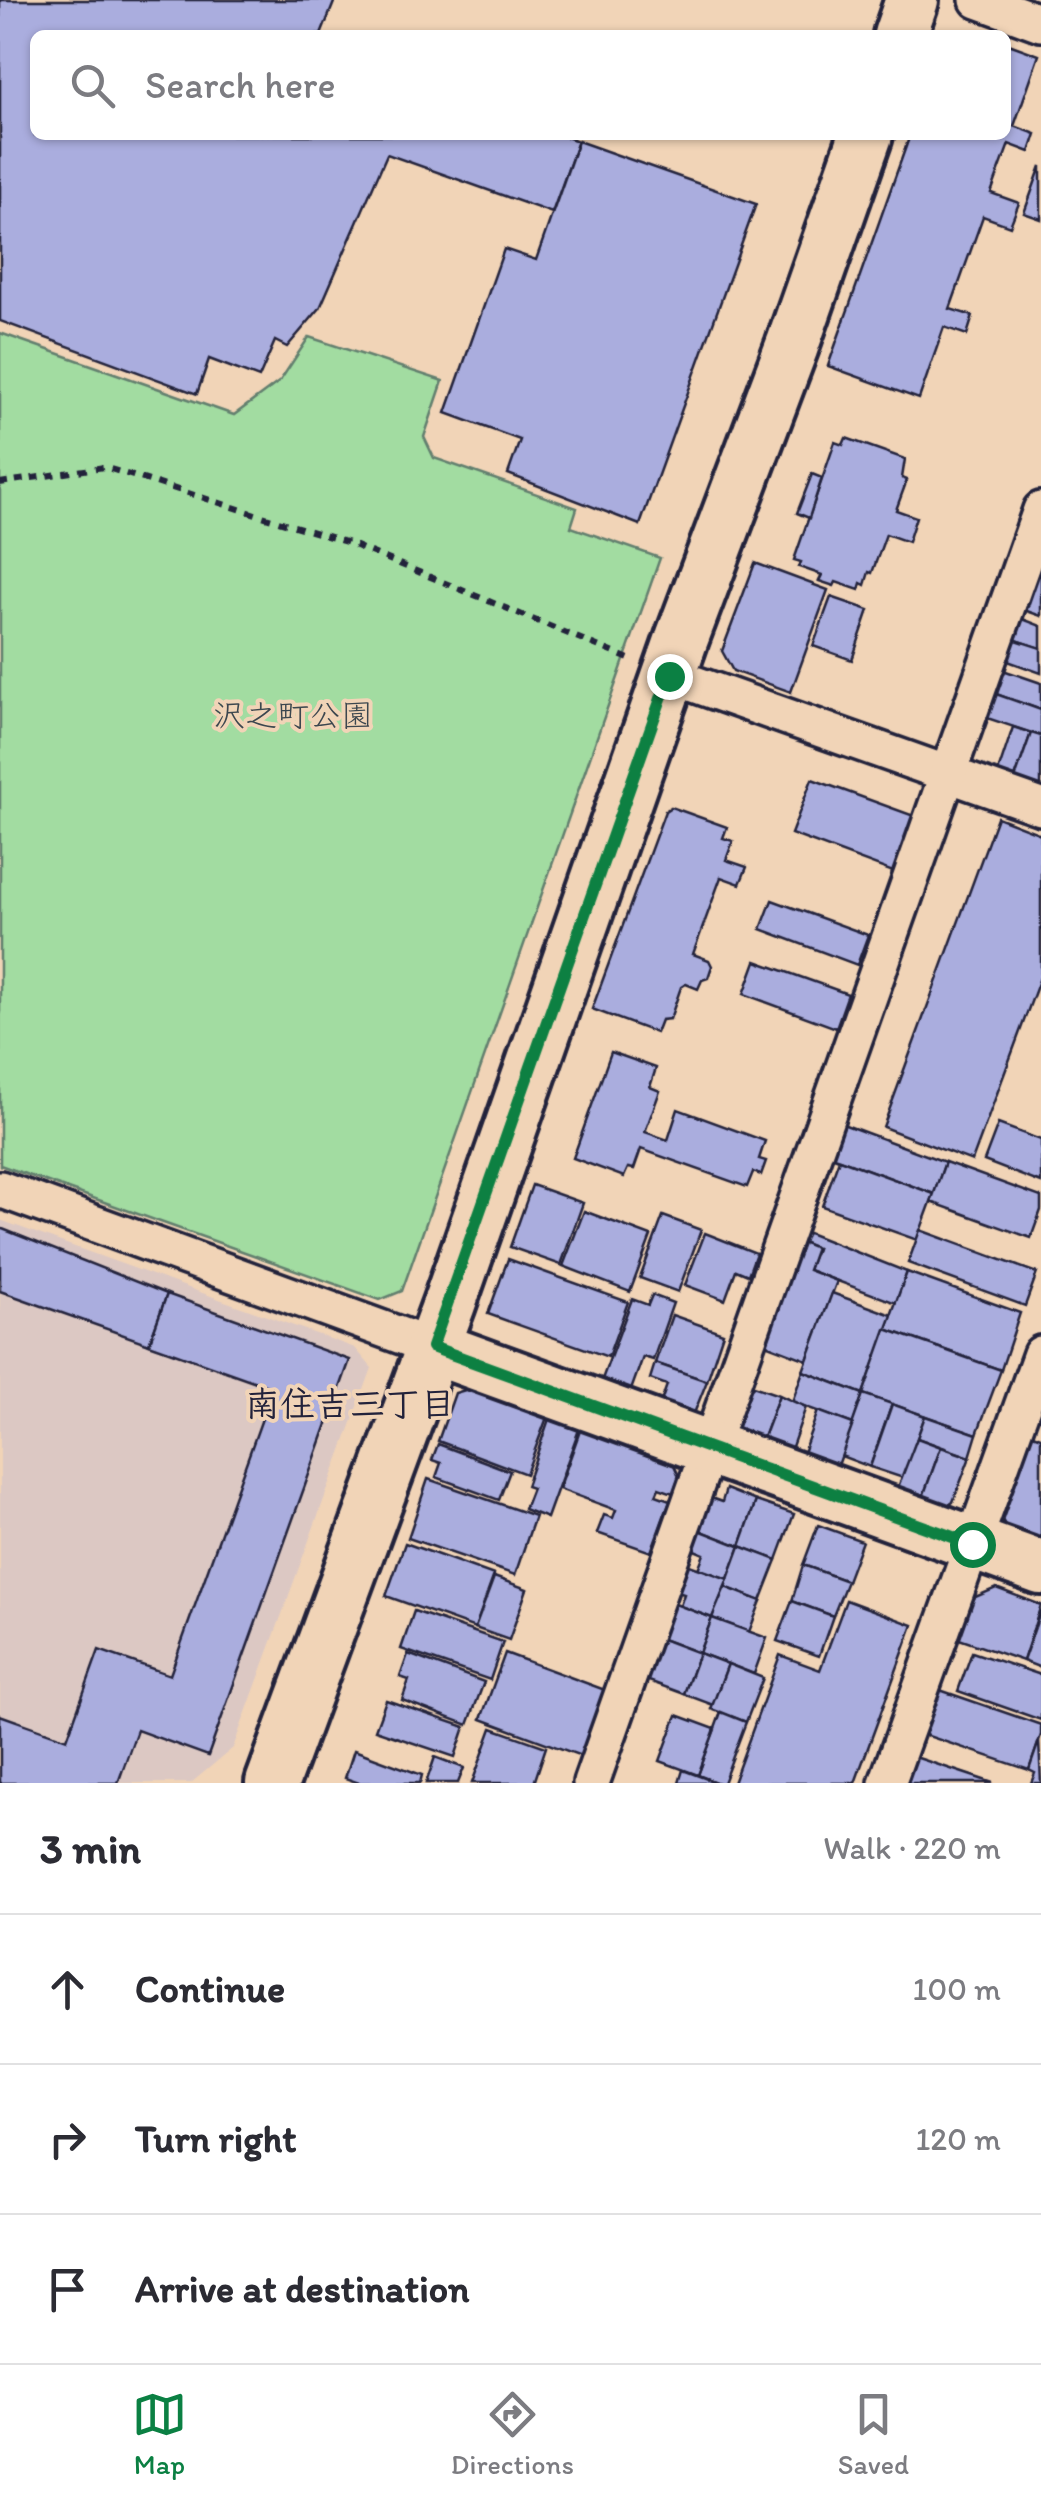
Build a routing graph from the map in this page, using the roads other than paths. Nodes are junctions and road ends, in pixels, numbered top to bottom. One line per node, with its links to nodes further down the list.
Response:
1 (912, 0): 4 (street)
2 (978, 0): 3 (street)
3 (1041, 23)
4 (902, 30)
5 (864, 140): 7 (street)
6 (1041, 510): 8 (street)
7 (652, 668): 8 (street); 11 (street)
8 (948, 774): 9 (street); 13 (street)
9 (1041, 807)
10 (0, 1189): 11 (street)
11 (432, 1347): 13 (street); 16 (street)
12 (1041, 1354): 14 (street)
13 (709, 1448): 14 (street); 17 (street)
14 (972, 1544): 15 (street); 18 (street)
15 (1041, 1568)
16 (272, 1783)
17 (592, 1783)
18 (887, 1783)

